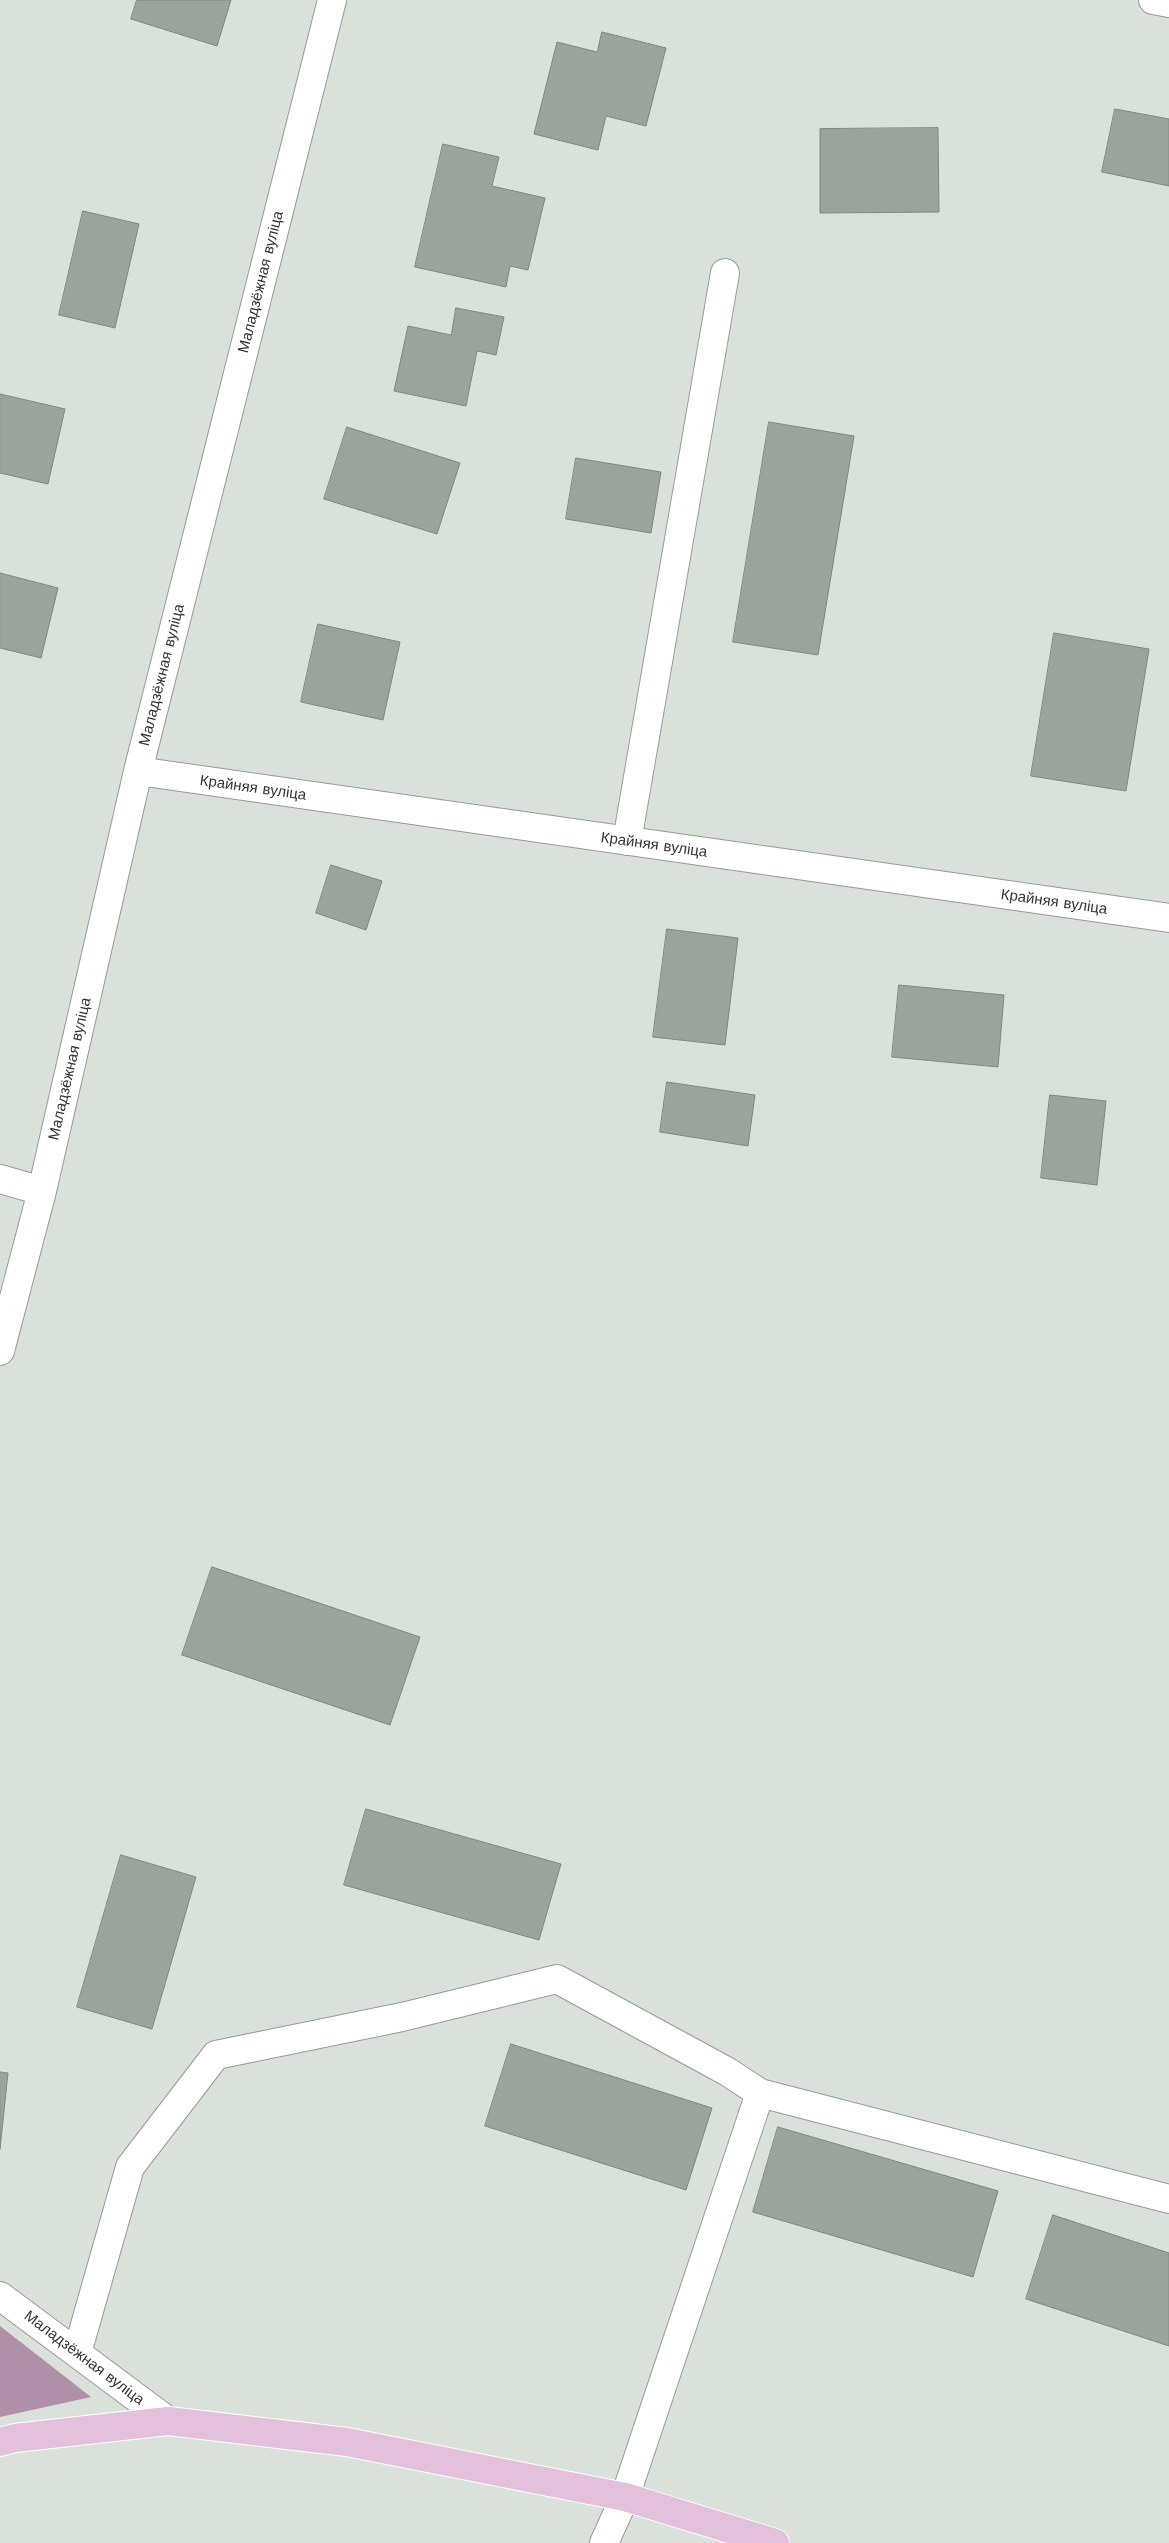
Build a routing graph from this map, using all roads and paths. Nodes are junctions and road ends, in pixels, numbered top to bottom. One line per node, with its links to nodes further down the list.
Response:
1 (332, 0): 5 (street, Маладзёжная вуліца)
2 (1153, 0): 3 (street)
3 (1169, 3)
4 (725, 273): 6 (street)
5 (138, 771): 6 (street, Крайняя вуліца); 9 (street, Маладзёжная вуліца)
6 (627, 841): 7 (street, Крайняя вуліца)
7 (1169, 918)
8 (0, 1179): 9 (street)
9 (42, 1191): 10 (street, Маладзёжная вуліца)
10 (0, 1352)
11 (760, 2093): 12 (street); 14 (street); 17 (street)
12 (1169, 2199)
13 (0, 2296): 14 (street, Маладзёжная вуліца)
14 (76, 2353): 15 (street, Маладзёжная вуліца)
15 (168, 2422): 16 (main road); 17 (main road)
16 (0, 2442)
17 (624, 2497): 18 (street); 19 (main road)
18 (604, 2543)
19 (775, 2543)

